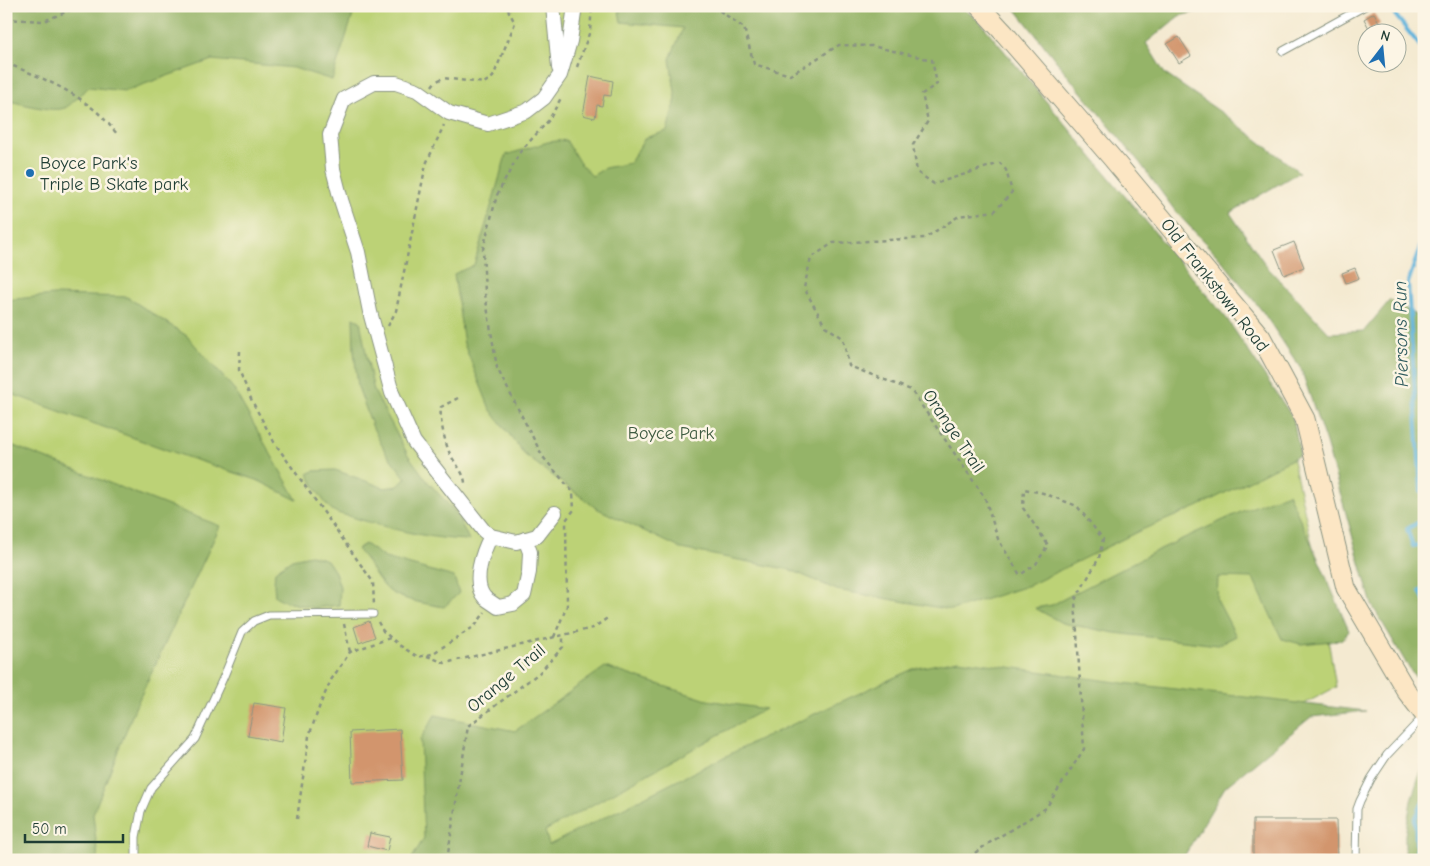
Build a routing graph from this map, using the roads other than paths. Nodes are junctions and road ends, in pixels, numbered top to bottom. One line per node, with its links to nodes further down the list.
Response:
1 (553, 6): 6 (street)
2 (575, 6): 6 (street)
3 (979, 6): 11 (street, Old Frankstown Road)
4 (1365, 6): 5 (lane)
5 (1283, 51)
6 (560, 75): 8 (street)
7 (555, 512): 9 (street)
8 (491, 536): 9 (street); 9 (street)
9 (525, 539)
10 (373, 614): 12 (lane)
11 (1424, 715): 13 (lane)
12 (136, 860)
13 (1356, 860)

